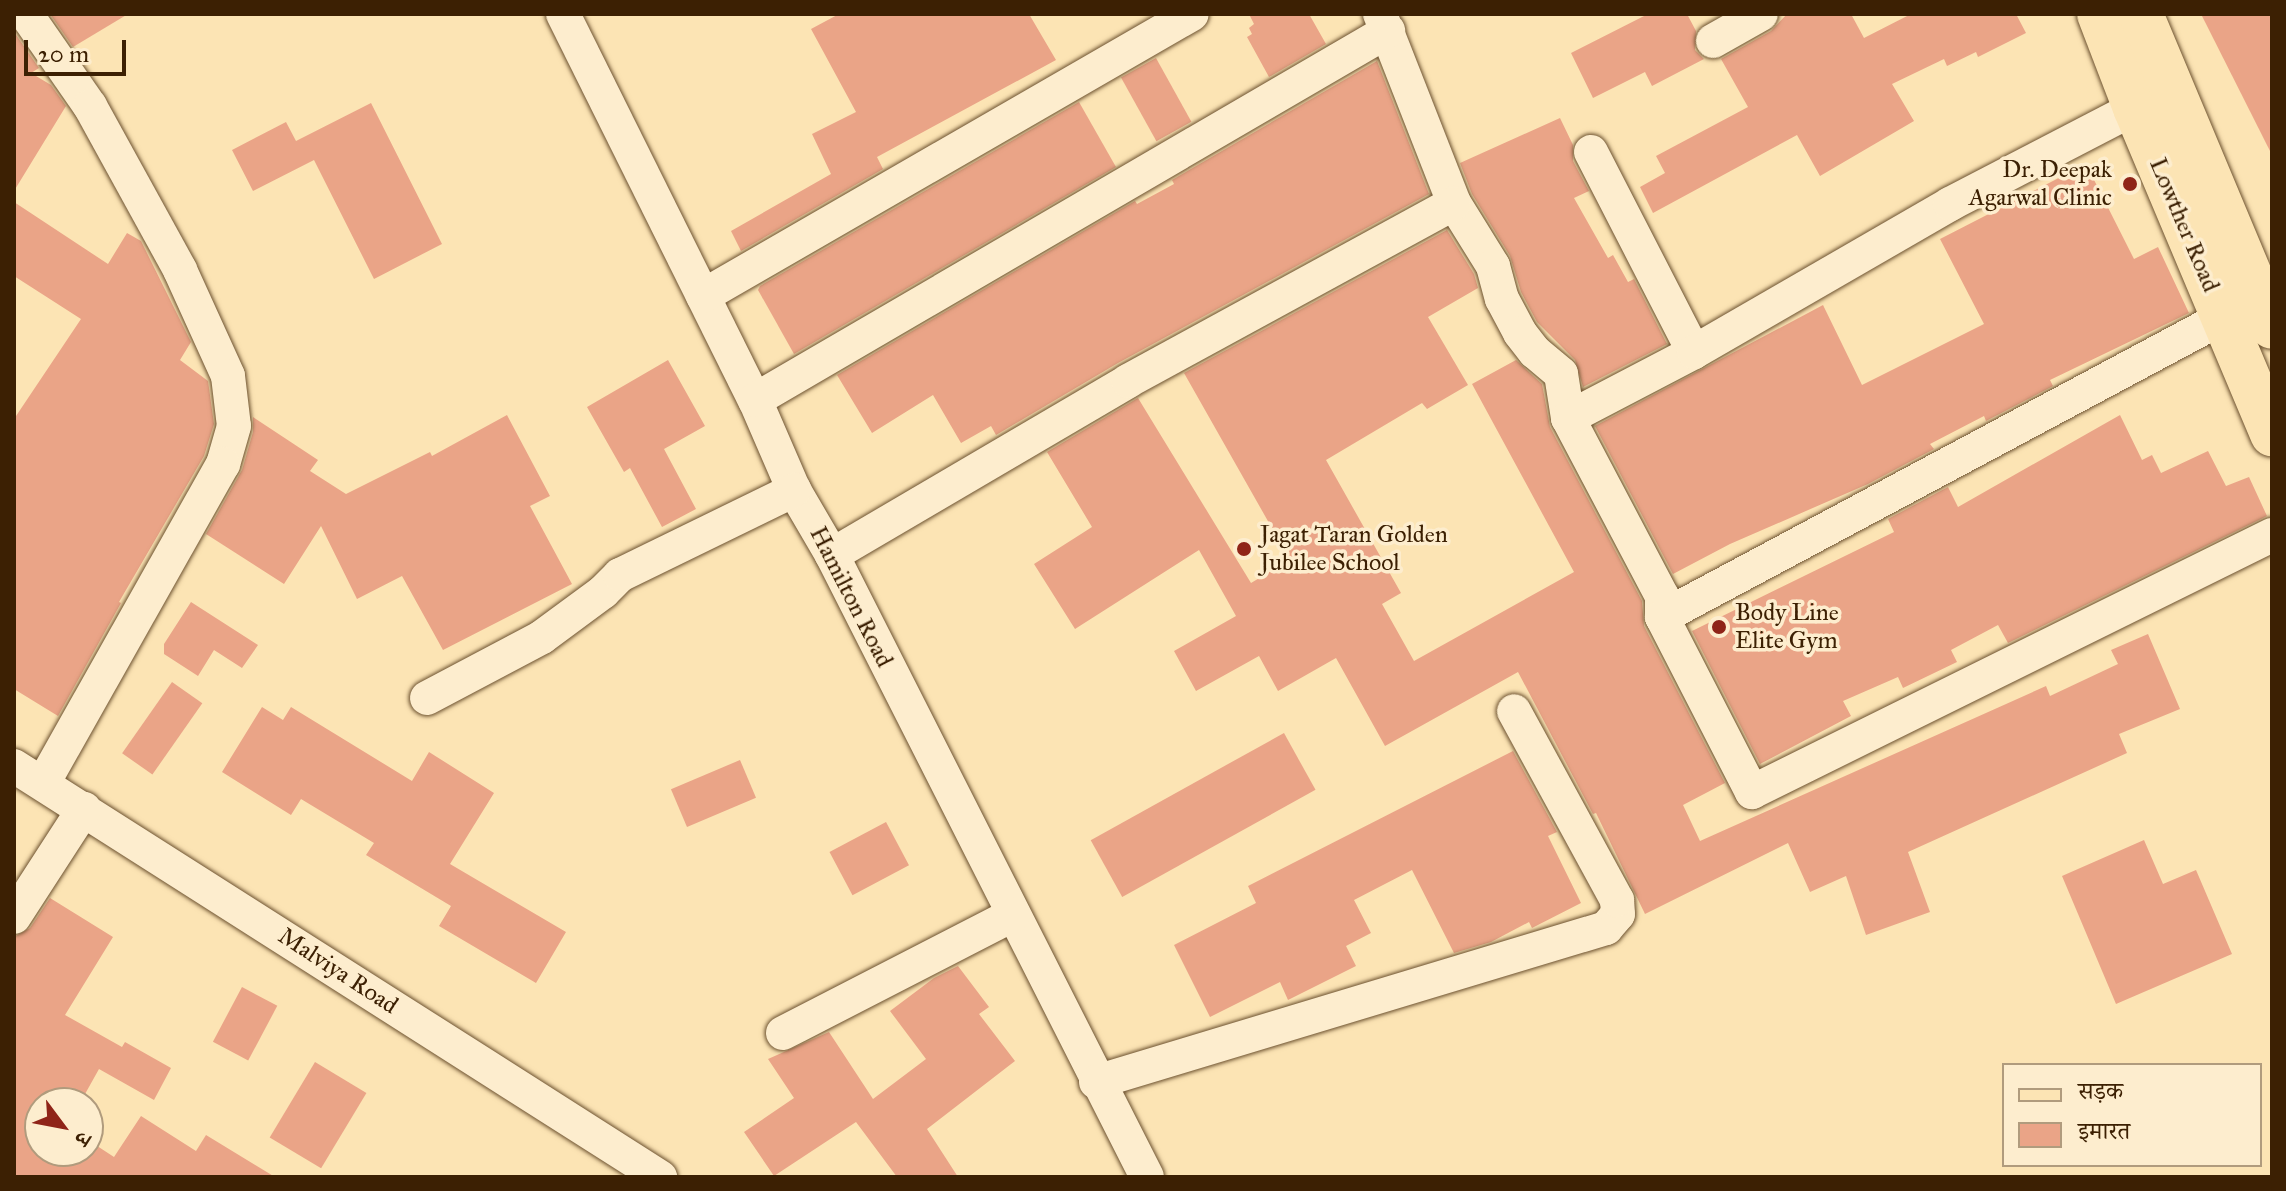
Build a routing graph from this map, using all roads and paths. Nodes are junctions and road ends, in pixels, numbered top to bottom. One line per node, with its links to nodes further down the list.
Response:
1 (26, 14): 25 (street)
2 (563, 14): 12 (street, Hamilton Road)
3 (1192, 14): 12 (street)
4 (1761, 14): 8 (street)
5 (2099, 14): 9 (main road, Lowther Road)
6 (2141, 14): 14 (main road, Lowther Road)
7 (1384, 22): 11 (street); 16 (street)
8 (1713, 41)
9 (2135, 108): 13 (main road, Lowther Road); 15 (street)
10 (1591, 152): 15 (street)
11 (1454, 203): 17 (street); 21 (street)
12 (703, 296): 16 (street, Hamilton Road)
13 (2222, 318): 18 (main road, Lowther Road); 22 (street)
14 (2272, 327)
15 (1694, 352): 17 (street)
16 (755, 400): 19 (street, Hamilton Road)
17 (1568, 418): 22 (street)
18 (2272, 434)
19 (794, 490): 21 (street, Hamilton Road); 23 (street)
20 (2272, 535): 22 (street)
21 (832, 555): 27 (street, Hamilton Road)
22 (1662, 617)
23 (427, 698)
24 (1514, 711): 30 (street)
25 (28, 775): 26 (street, Malviya Road)
26 (84, 809): 28 (street); 31 (street, Malviya Road)
27 (1013, 915): 29 (street); 30 (street, Hamilton Road)
28 (14, 917)
29 (783, 1033)
30 (1096, 1082): 32 (street, Hamilton Road)
31 (660, 1177)
32 (1147, 1177)

